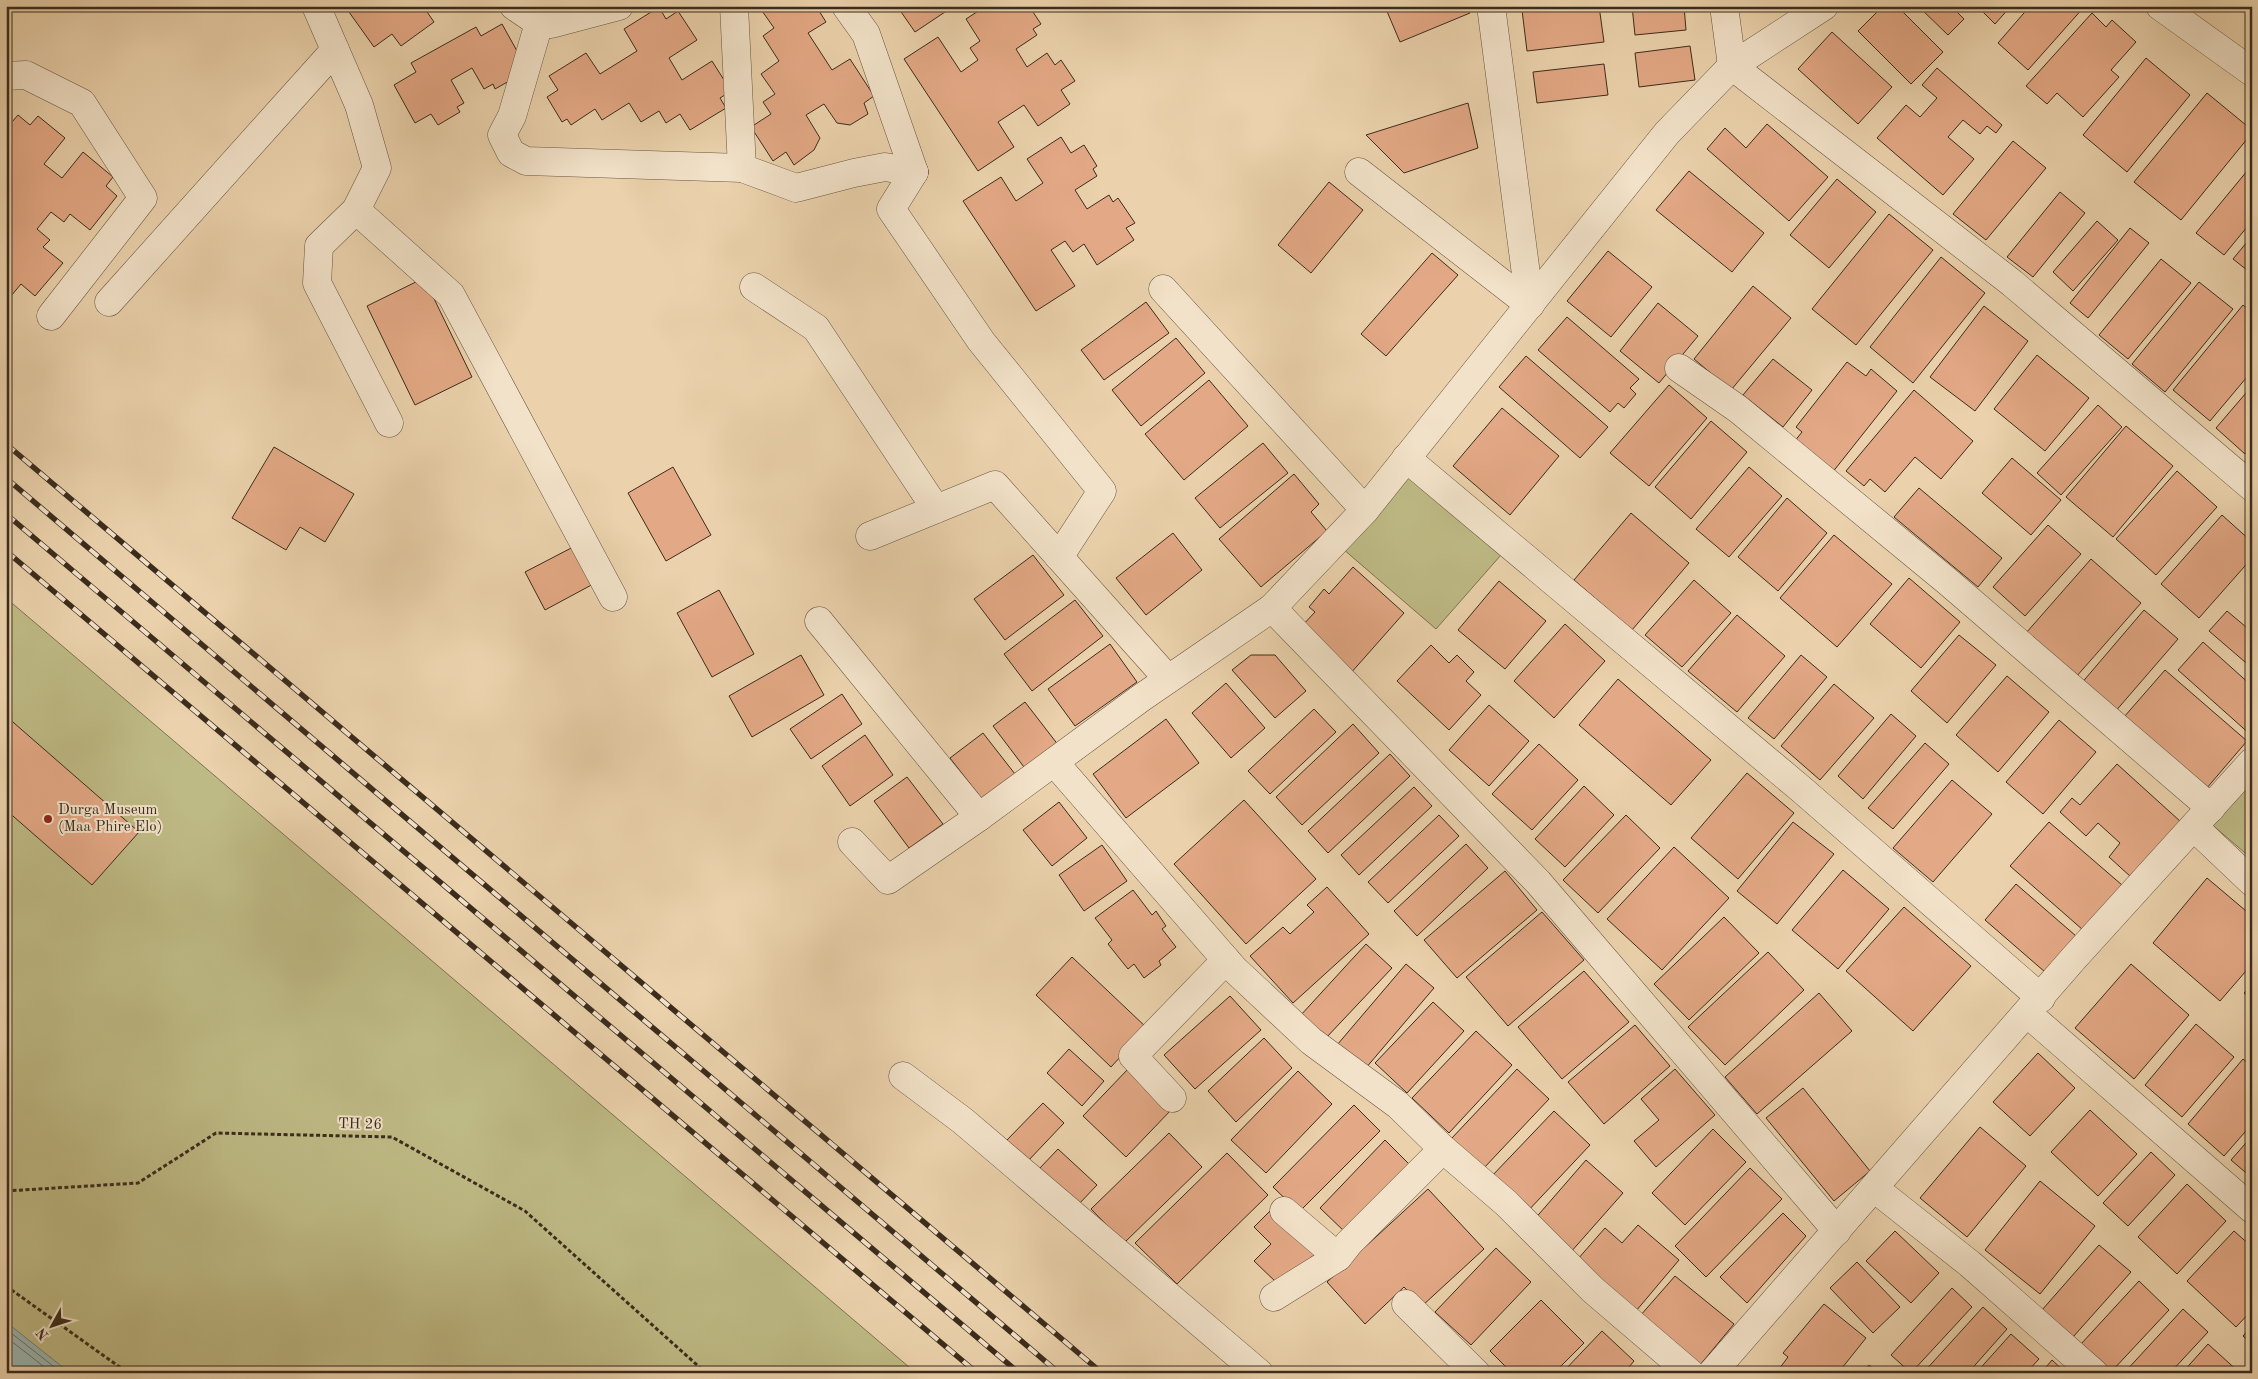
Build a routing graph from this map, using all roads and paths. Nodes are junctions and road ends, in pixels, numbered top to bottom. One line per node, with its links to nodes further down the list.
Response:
1 (316, 6): 11 (street)
2 (514, 6): 10 (street)
3 (620, 6): 10 (street)
4 (734, 6): 15 (street)
5 (846, 6): 16 (street)
6 (1491, 6): 22 (street)
7 (1724, 6): 12 (street)
8 (1824, 6): 12 (street)
9 (2160, 6): 13 (street)
10 (539, 24): 15 (street)
11 (335, 50): 18 (street); 21 (street)
12 (1732, 66): 22 (street); 27 (street)
13 (2252, 72)
14 (6, 76): 23 (street)
15 (742, 168): 16 (street)
16 (914, 172): 31 (street)
17 (1359, 172): 22 (street)
18 (356, 210): 25 (street); 32 (street)
19 (754, 287): 28 (street)
20 (1163, 289): 29 (street)
21 (109, 302)
22 (1530, 305): 26 (street)
23 (51, 316)
24 (1679, 368): 39 (street)
25 (389, 422)
26 (1406, 458): 29 (street); 43 (street)
27 (2252, 487)
28 (936, 509): 30 (street); 31 (street)
29 (1365, 510): 33 (street)
30 (870, 536)
31 (1059, 557): 35 (street)
32 (613, 597)
33 (1272, 608): 35 (street); 51 (street)
34 (819, 621): 38 (street)
35 (1168, 679): 36 (street)
36 (1054, 762): 38 (street); 42 (street)
37 (2252, 762): 39 (street)
38 (979, 817): 40 (street)
39 (2202, 818): 41 (street); 43 (street)
40 (852, 842)
41 (2252, 882)
42 (1226, 960): 45 (street); 46 (street)
43 (2034, 1005): 47 (street); 49 (street)
44 (903, 1076): 58 (street)
45 (1172, 1098)
46 (1443, 1149): 52 (street); 60 (street)
47 (1874, 1188): 51 (street); 62 (street)
48 (6, 1191): 57 (path, TH 26)
49 (2252, 1209)
50 (1284, 1212): 52 (street)
51 (1836, 1231): 61 (street)
52 (1338, 1257): 54 (street)
53 (6, 1286): 56 (path)
54 (1274, 1298)
55 (1406, 1304): 59 (street)
56 (128, 1373)
57 (706, 1373)
58 (1259, 1373)
59 (1476, 1373)
60 (1690, 1373)
61 (1712, 1373)
62 (2094, 1373)

